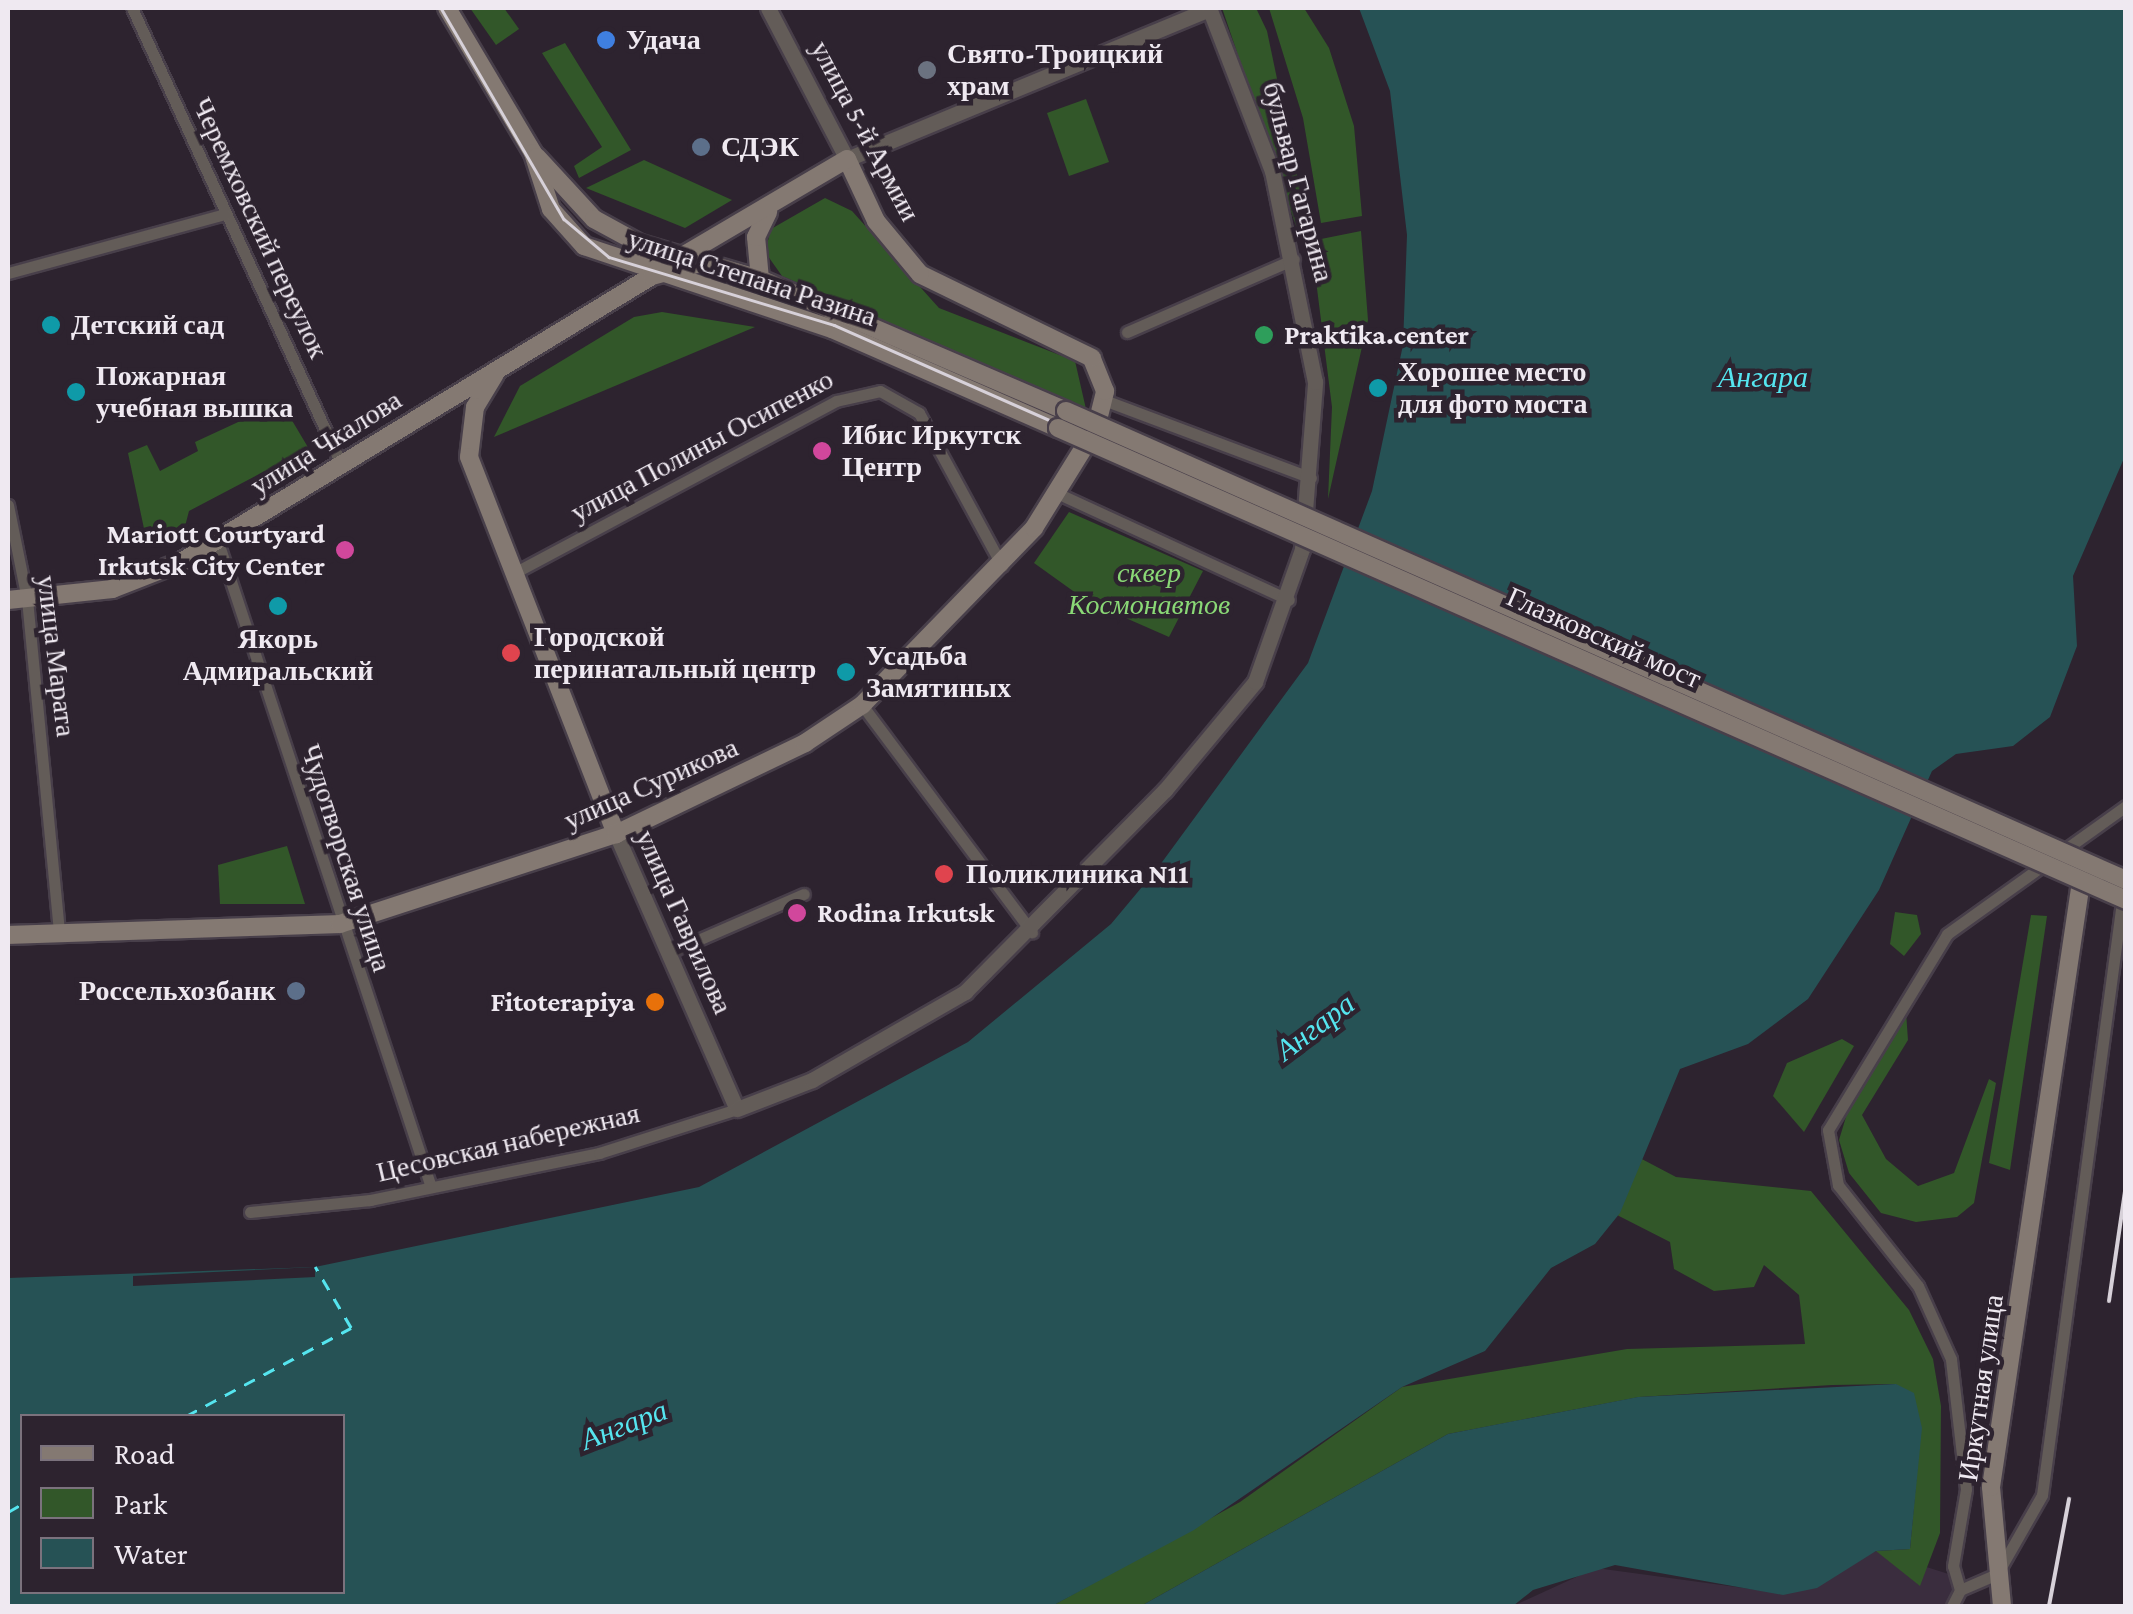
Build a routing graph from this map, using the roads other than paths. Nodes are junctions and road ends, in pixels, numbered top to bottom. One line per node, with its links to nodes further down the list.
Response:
1 (447, 8): 5 (main road, улица Степана Разина)
2 (768, 8): 6 (street, улица 5-й Армии)
3 (1209, 8): 6 (street); 10 (street, бульвар Гагарина)
4 (133, 10): 8 (street, Черемховский переулок)
5 (533, 153): 9 (main road, улица Степана Разина); 13 (main road, улица Степана Разина)
6 (847, 160): 7 (main road); 17 (main road, улица 5-й Армии)
7 (770, 209): 9 (main road); 14 (main road)
8 (225, 214): 12 (street); 19 (street, Черемховский переулок)
9 (682, 256): 11 (main road, улица Степана Разина)
10 (1294, 259): 15 (street); 20 (street, бульвар Гагарина)
11 (704, 262): 13 (main road, улица Чкалова); 14 (main road, улица Степана Разина)
12 (8, 273)
13 (652, 276): 16 (main road, улица Чкалова); 18 (main road, улица Степана Разина)
14 (760, 278): 18 (main road, улица Степана Разина)
15 (1127, 332)
16 (502, 366): 19 (main road, улица Чкалова); 26 (main road, улица Гаврилова)
17 (1104, 400): 20 (street); 21 (main road, улица Сурикова)
18 (1062, 420): 33 (main road, Глазковский мост, bridge); 34 (main road, Глазковский мост, bridge)
19 (342, 466): 24 (main road, улица Чкалова)
20 (1312, 479): 22 (street, бульвар Гагарина)
21 (1059, 494): 25 (main road, улица Сурикова); 29 (street)
22 (1312, 498): 29 (street, Цесовская набережная)
23 (8, 505): 27 (street, улица Марата)
24 (218, 542): 27 (main road, улица Чкалова); 37 (street, Чудотворская улица)
25 (1002, 566): 26 (street, улица Полины Осипенко); 30 (main road, улица Сурикова)
26 (514, 572): 32 (main road, улица Гаврилова)
27 (27, 599): 28 (main road, улица Чкалова); 39 (street, улица Марата)
28 (8, 600)
29 (1289, 600): 38 (street, Цесовская набережная)
30 (862, 704): 32 (main road, улица Сурикова); 38 (street)
31 (2126, 806): 46 (street)
32 (616, 834): 37 (main road, улица Сурикова); 41 (street, улица Гаврилова)
33 (2126, 879): 45 (street)
34 (2081, 882): 36 (main road, Глазковский мост, bridge); 45 (main road, Иркутная улица)
35 (804, 894): 41 (street)
36 (2126, 900)
37 (340, 924): 39 (main road, улица Сурикова); 43 (street, Чудотворская улица)
38 (1032, 932): 42 (street, Цесовская набережная)
39 (59, 934): 40 (main road, улица Сурикова)
40 (8, 935)
41 (668, 953): 42 (street, улица Гаврилова)
42 (737, 1109): 43 (street, Цесовская набережная)
43 (432, 1187): 44 (street, Цесовская набережная)
44 (250, 1212)
45 (1997, 1574): 46 (street); 48 (main road, Иркутная улица)
46 (1960, 1590): 47 (street)
47 (1952, 1606)
48 (2002, 1606)

